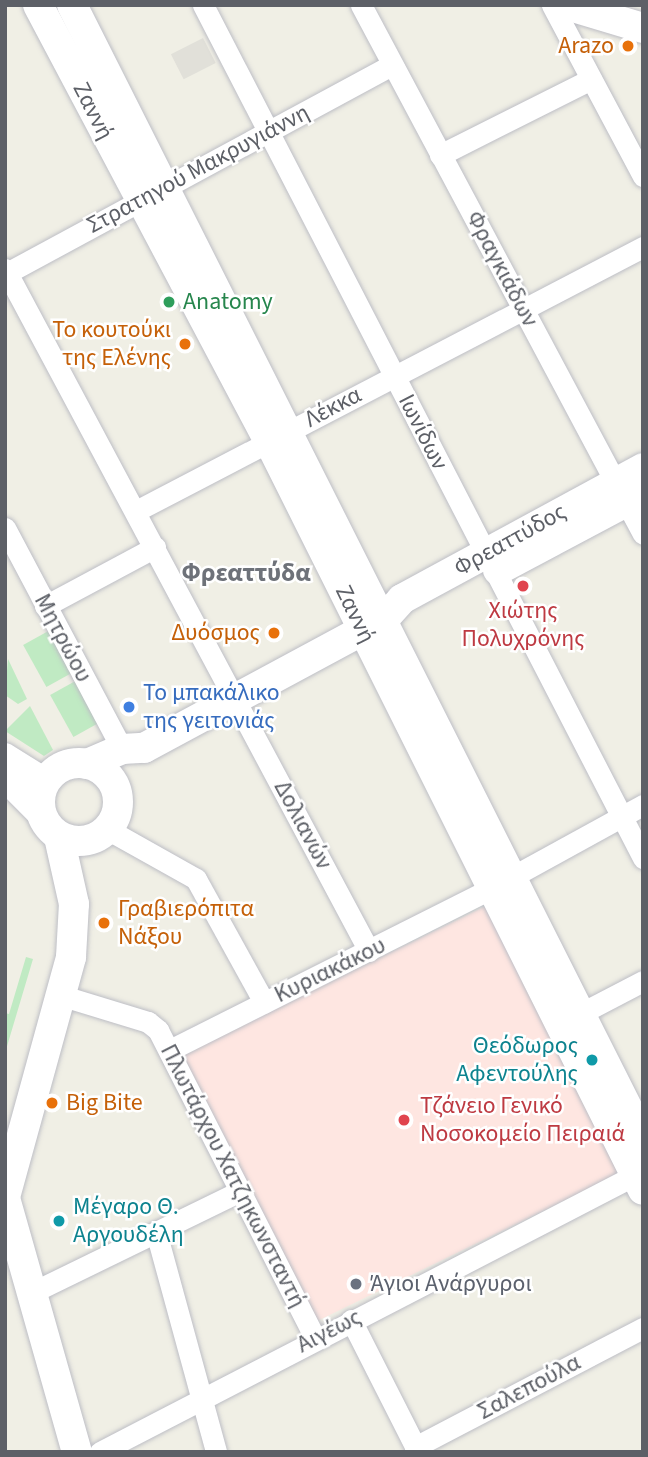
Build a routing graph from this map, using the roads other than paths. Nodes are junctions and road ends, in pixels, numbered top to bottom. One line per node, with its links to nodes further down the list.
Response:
1 (38, 5): 13 (street, Ζαννή)
2 (72, 5): 13 (street, Ζαννή)
3 (202, 5): 10 (street, Ιωνίδων)
4 (360, 5): 8 (street, Φραγκιάδων)
5 (552, 5): 9 (street)
6 (566, 5): 7 (street)
7 (633, 19)
8 (392, 65): 10 (street, Στρατηγού Μακρυγιάννη); 11 (street, Φραγκιάδων)
9 (591, 79): 11 (street); 12 (street)
10 (269, 130): 13 (street, Στρατηγού Μακρυγιάννη); 17 (street, Ιωνίδων)
11 (440, 155): 16 (street, Φραγκιάδων)
12 (643, 176)
13 (152, 194): 15 (street, Στρατηγού Μακρυγιάννη); 18 (street, Ζαννή)
14 (643, 247): 16 (street, Λέκκα)
15 (6, 272): 21 (street, Δολιανών)
16 (523, 308): 17 (street, Λέκκα); 20 (street, Φραγκιάδων)
17 (394, 374): 18 (street, Λέκκα); 25 (street, Ιωνίδων)
18 (279, 435): 21 (street, Λέκκα); 27 (street, Ζαννή)
19 (643, 468): 20 (street, Φρεαττύδος)
20 (628, 493): 23 (street, Φραγκιάδων); 25 (street, Φρεαττύδος)
21 (136, 511): 24 (street, Δολιανών)
22 (5, 528): 26 (street, Μητρώου)
23 (643, 534)
24 (155, 547): 26 (street); 28 (street, Δολιανών)
25 (488, 563): 27 (street, Φρεαττύδος); 37 (street, Ιωνίδων)
26 (45, 606): 29 (street, Μητρώου)
27 (373, 625): 28 (street, Φρεαττύδος); 40 (street, Ζαννή)
28 (237, 698): 29 (street, Φρεαττύδος); 41 (street, Δολιανών)
29 (133, 748): 31 (street, Φρεαττύδος); 36 (street)
30 (5, 752): 33 (street)
31 (87, 764): 33 (street); 36 (street)
32 (5, 776): 35 (street)
33 (47, 779): 35 (street)
34 (643, 805): 37 (street, Κυριακάκου)
35 (40, 811): 38 (street)
36 (113, 816): 38 (street); 44 (street)
37 (621, 817): 39 (street, Ιωνίδων); 40 (street, Κυριακάκου)
38 (59, 837): 43 (street)
39 (643, 858)
40 (502, 883): 41 (street, Κυριακάκου); 45 (street, Ζαννή)
41 (369, 951): 44 (street, Κυριακάκου)
42 (643, 981): 45 (street)
43 (64, 996): 46 (street, Πλωτάρχου Χατζηκωνσταντή); 50 (street)
44 (264, 1002): 46 (street, Κυριακάκου)
45 (572, 1018): 47 (street, Ζαννή); 48 (street, Ζαννή)
46 (170, 1050): 49 (street, Πλωτάρχου Χατζηκωνσταντή)
47 (643, 1139)
48 (639, 1183): 53 (street, Αιγέως)
49 (238, 1192): 51 (street); 55 (street, Πλωτάρχου Χατζηκωνσταντή)
50 (5, 1198): 52 (street)
51 (156, 1232): 52 (street); 56 (street)
52 (31, 1293): 58 (street)
53 (351, 1320): 55 (street, Αιγέως); 57 (street)
54 (643, 1328): 57 (street, Σαλεπούλα)
55 (315, 1338): 56 (street, Αιγέως)
56 (199, 1399): 59 (street, Αιγέως); 60 (street)
57 (417, 1450)
58 (77, 1452)
59 (100, 1452)
60 (216, 1452)

